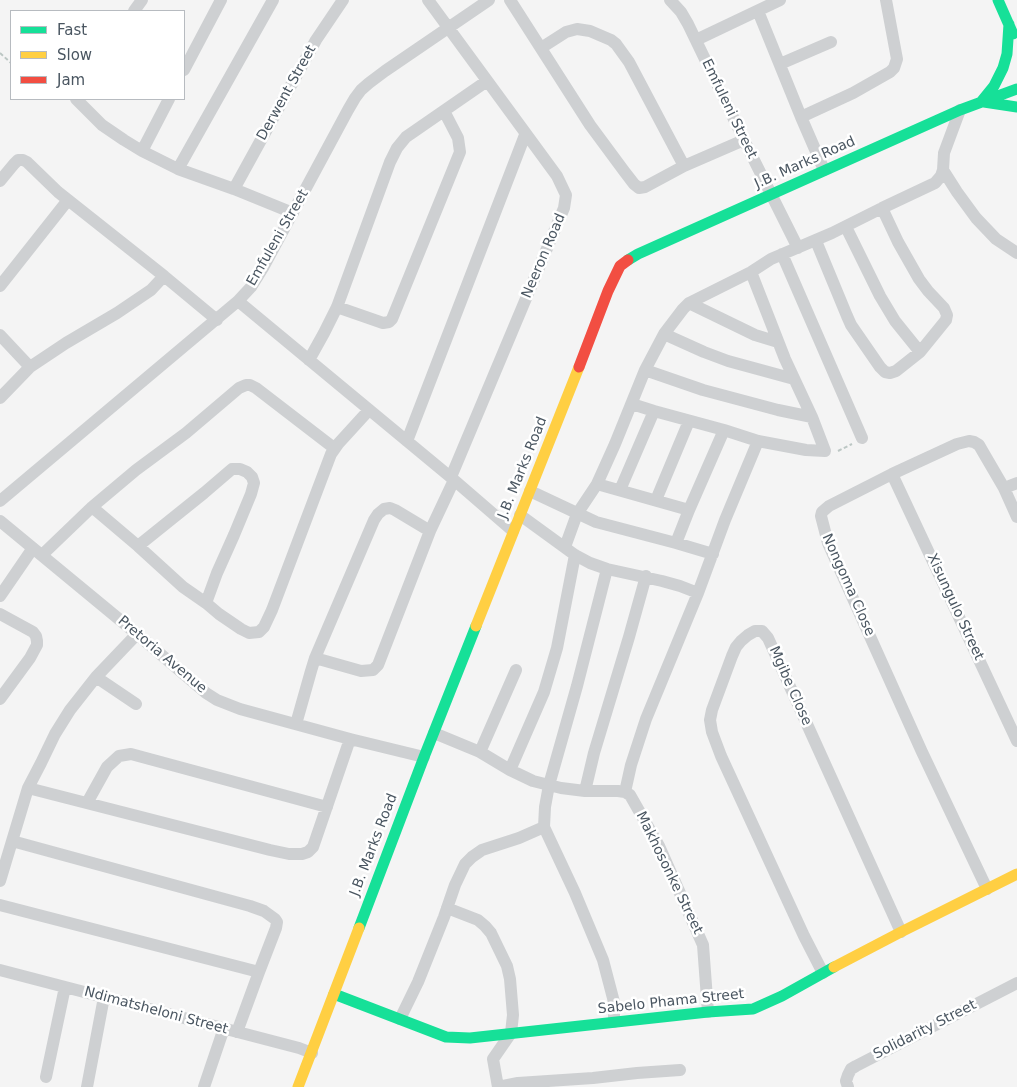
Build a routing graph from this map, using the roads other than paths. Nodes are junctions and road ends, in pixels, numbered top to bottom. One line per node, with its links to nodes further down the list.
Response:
1 (221, 0): 19 (street)
2 (273, 0): 33 (street)
3 (343, 0): 37 (street, Derwent Street)
4 (428, 0): 13 (street, Neeron Road)
5 (489, 0): 13 (street, Emfuleni Street)
6 (510, 0): 17 (street)
7 (670, 0): 14 (street, Emfuleni Street)
8 (780, 0): 11 (street)
9 (886, 0): 28 (street)
10 (998, 0): 12 (street)
11 (758, 11): 14 (street); 18 (street)
12 (1009, 24): 16 (street); 24 (street)
13 (449, 28): 20 (street, Neeron Road); 41 (street, Emfuleni Street)
14 (696, 40): 30 (street, Emfuleni Street)
15 (831, 42): 18 (street)
16 (1017, 43)
17 (541, 48): 32 (street); 32 (street)
18 (780, 64): 28 (street)
19 (185, 68)
20 (487, 81): 27 (street); 29 (street, Neeron Road)
21 (1017, 89): 24 (street, J.B. Marks Road)
22 (77, 100): 31 (street)
23 (168, 100): 31 (street)
24 (982, 102): 25 (street); 26 (street, J.B. Marks Road)
25 (1017, 107)
26 (960, 110): 34 (street, J.B. Marks Road); 35 (street)
27 (444, 111): 52 (street); 52 (street)
28 (801, 117): 34 (street)
29 (525, 135): 70 (street); 74 (street, Neeron Road)
30 (744, 140): 32 (street); 38 (street, Emfuleni Street)
31 (142, 151): 33 (street)
32 (684, 166)
33 (178, 169): 37 (street)
34 (824, 170): 38 (street, J.B. Marks Road)
35 (943, 170): 40 (street); 45 (street)
36 (0, 181): 39 (street)
37 (234, 189): 41 (street)
38 (771, 194): 44 (street, Emfuleni Street); 79 (street, J.B. Marks Road)
39 (68, 200): 48 (street); 49 (street)
40 (882, 208): 42 (street); 57 (street)
41 (293, 213): 50 (street, Emfuleni Street)
42 (846, 227): 43 (street); 57 (street)
43 (816, 240): 44 (street); 57 (street)
44 (798, 248): 46 (street)
45 (1017, 253)
46 (782, 254): 47 (street); 69 (street)
47 (751, 272): 51 (street); 56 (street)
48 (164, 276): 53 (street); 59 (street)
49 (0, 286)
50 (238, 301): 53 (street, Emfuleni Street); 58 (street)
51 (689, 303): 55 (street); 56 (street)
52 (337, 307): 58 (street)
53 (217, 320): 80 (street, Emfuleni Street)
54 (0, 334): 59 (street)
55 (664, 334): 60 (street); 61 (street)
56 (778, 342): 61 (street)
57 (920, 352)
58 (309, 360): 64 (street)
59 (30, 367): 62 (street)
60 (645, 370): 63 (street); 66 (street)
61 (794, 379): 66 (street)
62 (0, 398)
63 (632, 404): 65 (street); 76 (street)
64 (369, 410): 70 (street); 72 (street)
65 (654, 412): 67 (street); 78 (street)
66 (812, 417): 71 (street)
67 (689, 421): 68 (street); 81 (street)
68 (724, 430): 71 (street); 83 (street)
69 (862, 438)
70 (407, 441): 74 (street)
71 (758, 441): 94 (street)
72 (334, 448): 82 (street); 99 (street)
73 (892, 474): 77 (street, Nongoma Close); 110 (street, Xisungulo Street); 124 (street, Nongoma Close)
74 (453, 478): 88 (street, Neeron Road); 89 (street)
75 (1017, 483): 77 (street)
76 (597, 484): 78 (street); 84 (street)
77 (1004, 488): 86 (street, Nongoma Close)
78 (620, 490): 81 (street)
79 (530, 491): 84 (street); 85 (street, J.B. Marks Road)
80 (0, 500)
81 (656, 500): 83 (street)
82 (92, 507): 91 (street); 93 (street)
83 (689, 510): 90 (street)
84 (577, 514): 90 (street); 92 (street)
85 (520, 515): 89 (street, J.B. Marks Road); 92 (street)
86 (1017, 517)
87 (0, 520): 93 (street, Pretoria Avenue)
88 (430, 531): 102 (street, Neeron Road); 102 (street)
89 (514, 532): 108 (street, J.B. Marks Road)
90 (676, 543): 94 (street)
91 (138, 546): 99 (street); 99 (street)
92 (570, 551): 95 (street); 113 (street)
93 (38, 552): 98 (street); 101 (street, Pretoria Avenue)
94 (712, 554): 97 (street)
95 (607, 568): 96 (street); 114 (street)
96 (646, 576): 97 (street); 116 (street)
97 (698, 593): 117 (street)
98 (0, 596)
99 (206, 602)
100 (0, 614): 105 (street)
101 (137, 634): 104 (street); 107 (street, Pretoria Avenue)
102 (316, 658): 107 (street)
103 (516, 670): 111 (street)
104 (96, 678): 106 (street); 115 (street)
105 (0, 699)
106 (136, 704)
107 (296, 724): 109 (street, Pretoria Avenue)
108 (434, 733): 111 (street); 112 (street, J.B. Marks Road)
109 (350, 739): 112 (street, Pretoria Avenue); 119 (street)
110 (1017, 741)
111 (480, 752): 113 (street)
112 (424, 757): 133 (street, J.B. Marks Road)
113 (510, 770): 114 (street)
114 (549, 785): 116 (street); 120 (street)
115 (28, 788): 118 (street); 121 (street)
116 (585, 791): 117 (street)
117 (625, 792): 135 (street, Makhosonke Street)
118 (87, 803): 119 (street); 119 (street)
119 (327, 807)
120 (544, 828): 126 (street); 137 (street)
121 (12, 841): 123 (street); 129 (street)
122 (1017, 874): 124 (street, Sabelo Phama Street)
123 (0, 881)
124 (987, 889): 127 (street, Sabelo Phama Street)
125 (0, 905): 129 (street)
126 (447, 908): 136 (street); 140 (street)
127 (901, 932): 130 (street, Sabelo Phama Street); 130 (street, Mgibe Close)
128 (0, 970): 132 (street, Ndimatsheloni Street)
129 (259, 972): 139 (street)
130 (823, 973): 135 (street, Sabelo Phama Street)
131 (1017, 983): 148 (street, Solidarity Street)
132 (65, 987): 134 (street, Ndimatsheloni Street); 143 (street)
133 (334, 994): 136 (street, Sabelo Phama Street); 141 (street, J.B. Marks Road)
134 (104, 997): 138 (street, Ndimatsheloni Street); 144 (street)
135 (708, 1012): 137 (street, Sabelo Phama Street)
136 (400, 1019): 140 (street, Sabelo Phama Street)
137 (614, 1022): 140 (street, Sabelo Phama Street)
138 (224, 1028): 139 (street, Ndimatsheloni Street); 145 (street)
139 (237, 1032): 141 (street, Ndimatsheloni Street)
140 (511, 1033): 147 (street)
141 (312, 1053): 146 (street, J.B. Marks Road)
142 (680, 1070): 147 (street)
143 (46, 1077)
144 (87, 1087)
145 (204, 1087)
146 (298, 1087)
147 (498, 1087)
148 (848, 1087)

